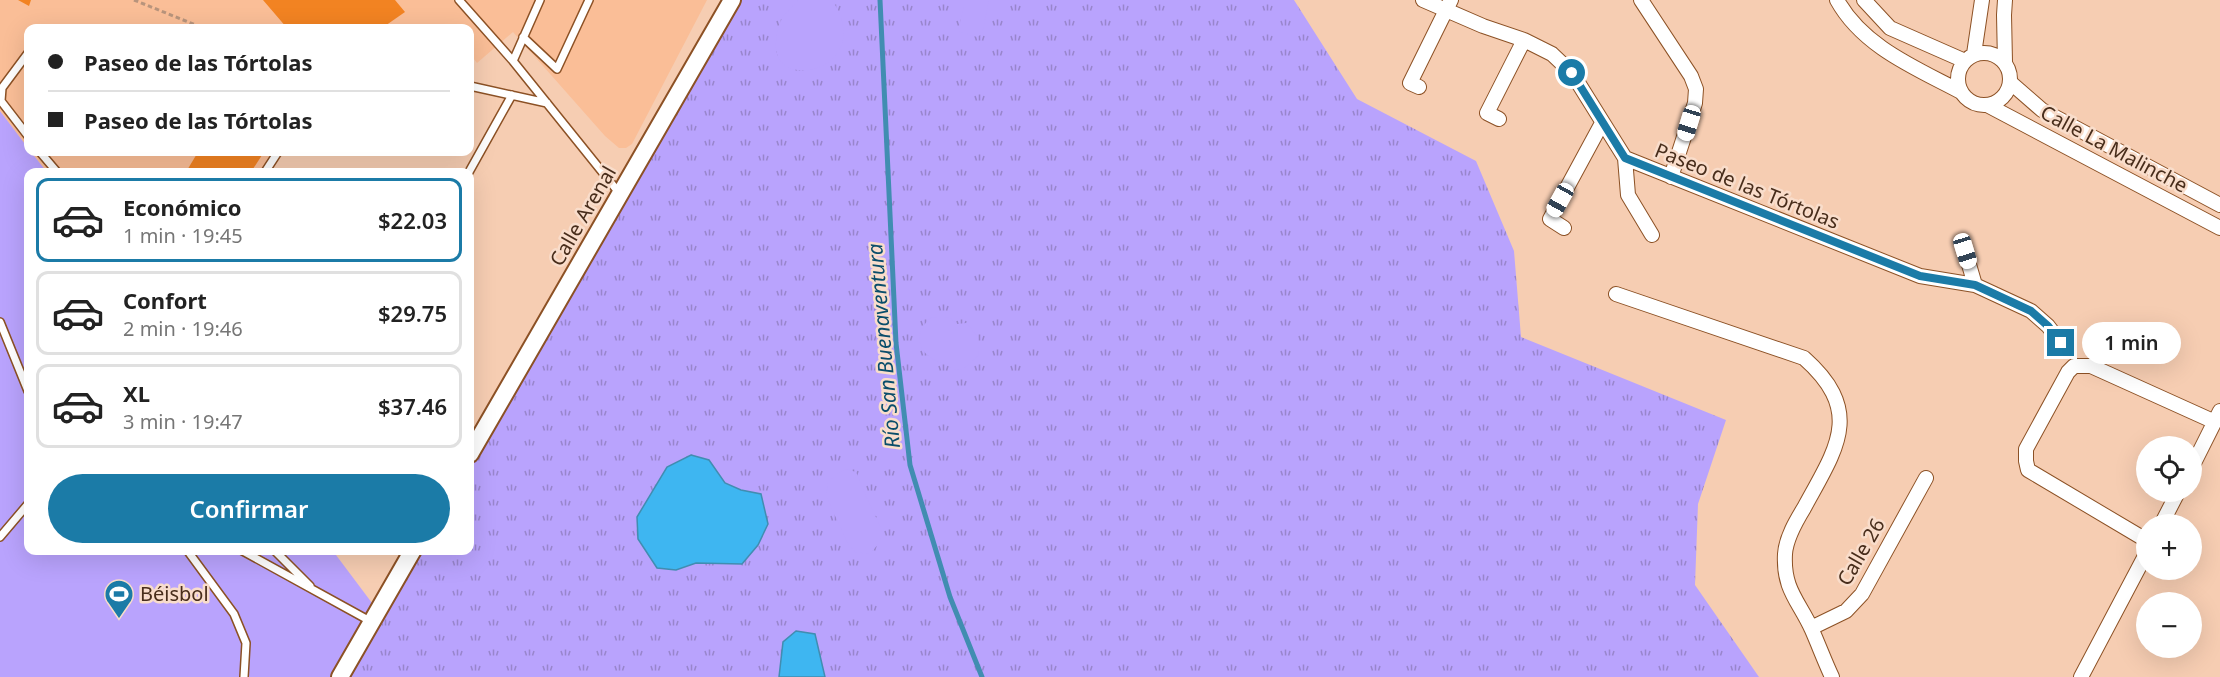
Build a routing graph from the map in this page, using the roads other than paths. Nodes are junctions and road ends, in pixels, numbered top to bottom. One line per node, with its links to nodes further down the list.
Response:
1 (459, 0): 16 (lane)
2 (540, 0): 12 (lane)
3 (589, 0): 12 (lane)
4 (732, 0): 33 (street, Calle Arenal)
5 (1423, 0): 11 (street, Paseo de las Tórtolas)
6 (1641, 0): 32 (street)
7 (1837, 0): 21 (street)
8 (1864, 0): 15 (street)
9 (1982, 0): 15 (street)
10 (2006, 0): 17 (street)
11 (1449, 5): 13 (street, Paseo de las Tórtolas); 20 (street)
12 (523, 37): 16 (lane)
13 (1524, 40): 25 (street); 26 (street, Paseo de las Tórtolas)
14 (24, 58): 27 (lane)
15 (1970, 58): 17 (street); 21 (street)
16 (513, 61): 23 (lane)
17 (2005, 62): 18 (street)
18 (2011, 83): 24 (street); 34 (street, Calle La Malinche)
19 (474, 87): 22 (lane)
20 (1419, 87)
21 (1961, 92): 24 (street)
22 (512, 95): 23 (lane); 31 (lane)
23 (547, 103): 33 (lane)
24 (1989, 106): 36 (street, Calle La Malinche)
25 (1499, 119)
26 (1602, 123): 29 (street, Paseo de las Tórtolas); 35 (street)
27 (24, 131)
28 (43, 156): 30 (lane)
29 (1625, 158): 32 (street, Paseo de las Tórtolas); 37 (street)
30 (54, 168)
31 (471, 168)
32 (1671, 177): 39 (street, Paseo de las Tórtolas)
33 (620, 194): 45 (street, Calle Arenal)
34 (2220, 205)
35 (1564, 228)
36 (2220, 228)
37 (1653, 235)
38 (1965, 251): 39 (street)
39 (1975, 285): 42 (street, Paseo de las Tórtolas)
40 (1616, 294): 58 (street)
41 (0, 322): 43 (lane)
42 (2061, 343)
43 (24, 381)
44 (2217, 416): 46 (street); 49 (street)
45 (474, 447)
46 (2202, 447)
47 (1926, 478): 58 (street, Calle 26)
48 (24, 509): 50 (lane)
49 (2136, 534)
50 (0, 537)
51 (191, 555): 59 (lane)
52 (250, 555): 56 (lane)
53 (279, 555): 56 (lane)
54 (410, 555): 57 (street)
55 (2136, 573): 62 (street)
56 (317, 592): 57 (lane)
57 (372, 622): 60 (street)
58 (1811, 628): 61 (street)
59 (244, 677)
60 (340, 677)
61 (1832, 677)
62 (2081, 677)

